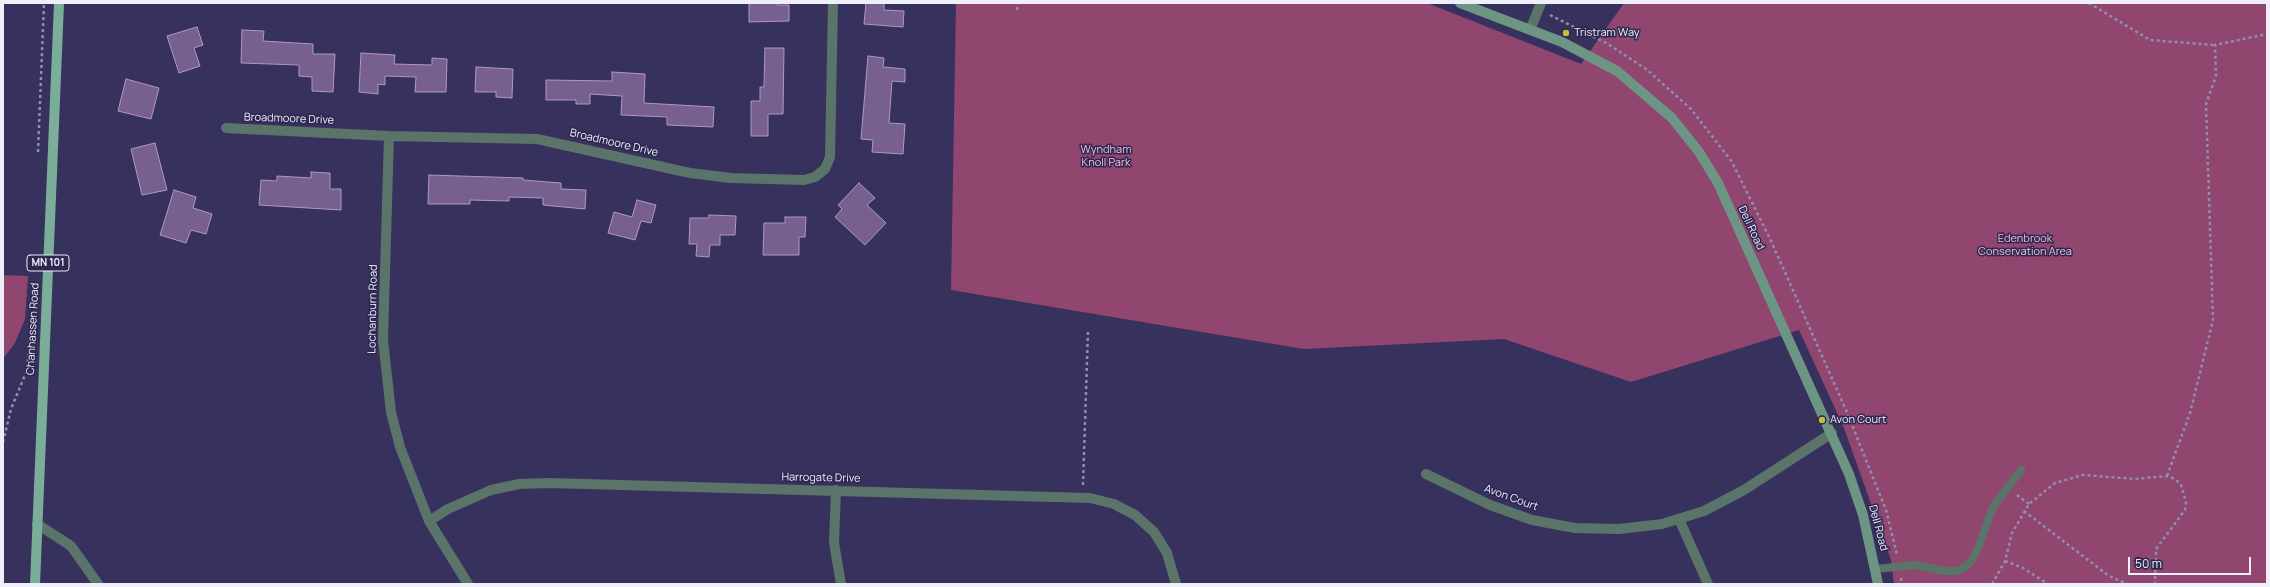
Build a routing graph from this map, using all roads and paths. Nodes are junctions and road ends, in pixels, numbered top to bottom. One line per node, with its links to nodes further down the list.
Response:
1 (44, 3): 14 (path)
2 (59, 3): 27 (main road, Chanhassen Road / MN 101)
3 (833, 3): 13 (street, Broadmoore Drive)
4 (1018, 3): 8 (path)
5 (1460, 3): 9 (street, Dell Road)
6 (1541, 3): 9 (street)
7 (2089, 3): 11 (path)
8 (1017, 10)
9 (1530, 30): 17 (street, Dell Road)
10 (2267, 34): 11 (path)
11 (2215, 45): 21 (path)
12 (226, 128): 13 (street, Broadmoore Drive)
13 (389, 136): 26 (street, Lochanburn Road)
14 (38, 157)
15 (31, 324): 18 (path)
16 (1088, 331): 23 (path)
17 (1832, 433): 25 (street, Avon Court); 29 (street, Dell Road)
18 (3, 442)
19 (2021, 470): 29 (lane)
20 (1426, 474): 25 (street, Avon Court)
21 (2167, 476): 24 (path); 40 (path)
22 (836, 490): 23 (street, Harrogate Drive); 26 (street, Harrogate Drive); 33 (street)
23 (1082, 497): 34 (street, Harrogate Drive)
24 (2024, 511): 28 (path); 39 (path)
25 (1679, 519): 35 (street)
26 (429, 521): 32 (street, Lochanburn Road)
27 (38, 524): 30 (main road, Chanhassen Road / MN 101); 31 (street)
28 (2005, 561): 37 (path); 38 (path)
29 (1876, 569): 36 (street, Dell Road)
30 (35, 584)
31 (98, 584)
32 (468, 584)
33 (841, 584)
34 (1176, 584)
35 (1708, 584)
36 (1878, 584)
37 (1992, 584)
38 (2048, 584)
39 (2127, 584)
40 (2155, 584)

